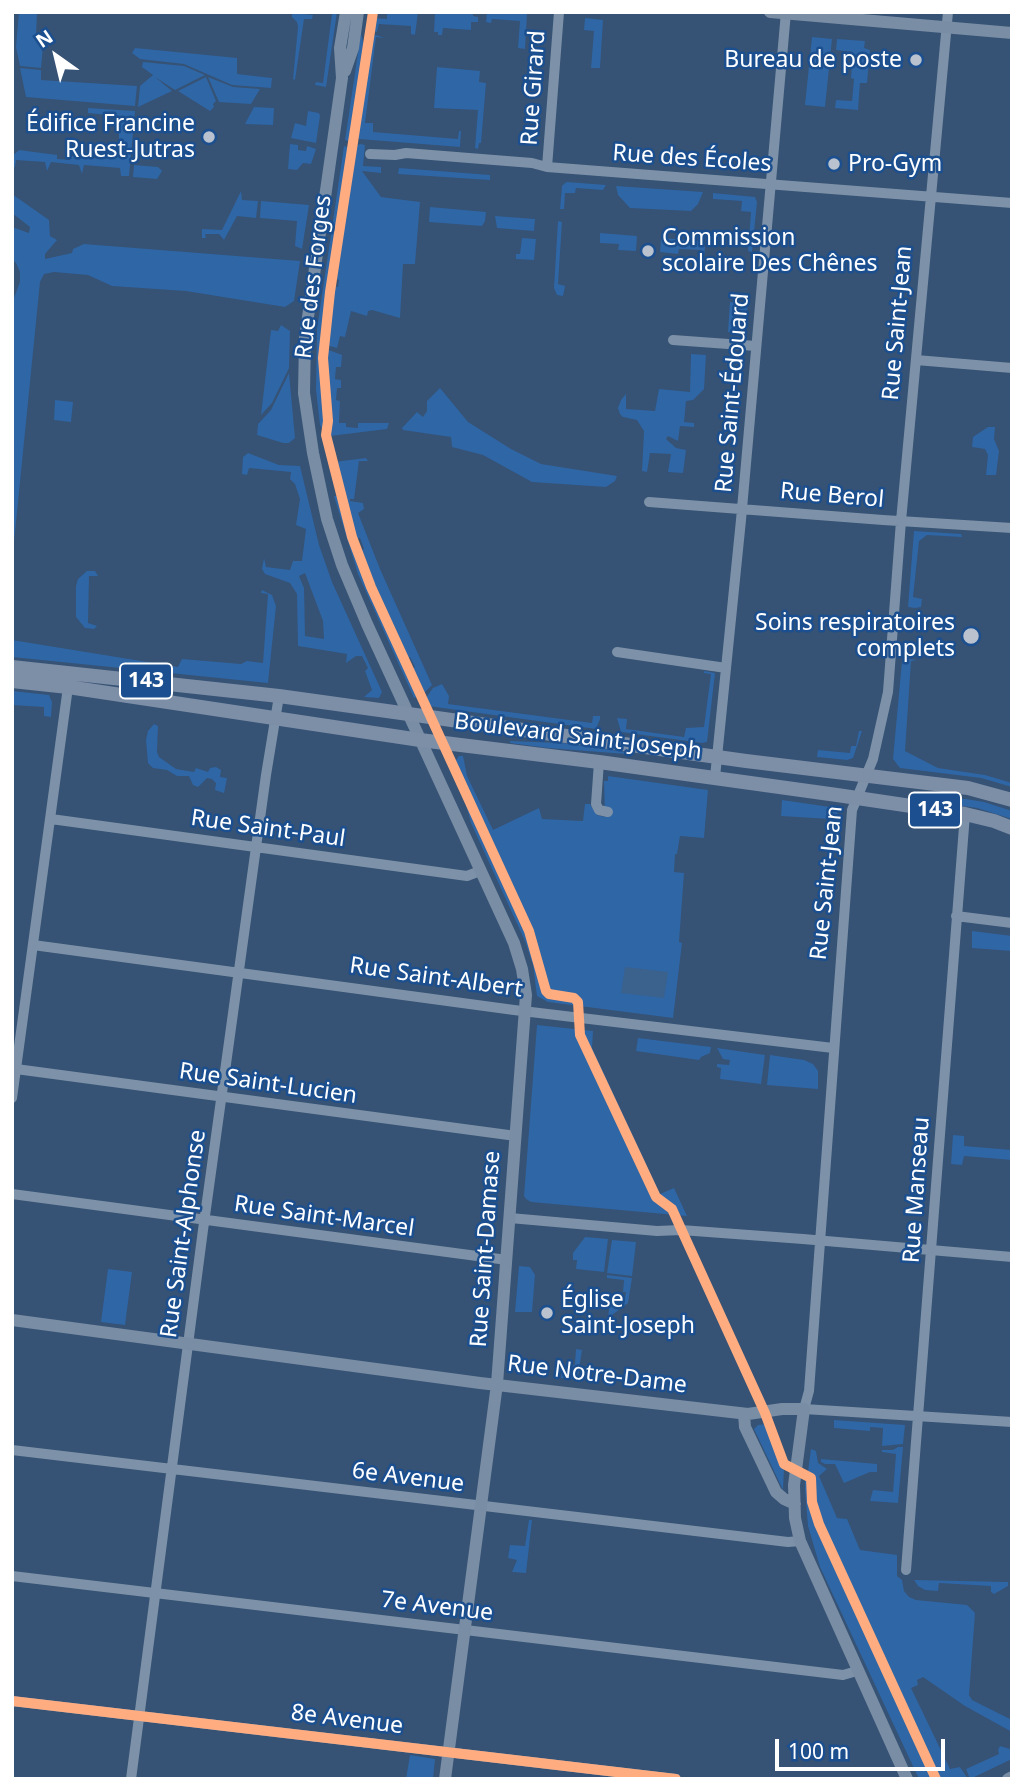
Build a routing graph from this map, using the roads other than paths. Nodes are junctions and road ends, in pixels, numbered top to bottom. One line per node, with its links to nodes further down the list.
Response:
1 (346, 12): 9 (street, Rue des Forges)
2 (358, 12): 9 (street, Rue des Forges)
3 (559, 12): 11 (street, Rue Girard)
4 (770, 12): 6 (street)
5 (948, 12): 7 (street, Rue Saint-Jean)
6 (786, 13): 7 (street); 12 (street, Rue Saint-Édouard)
7 (946, 27): 8 (street); 13 (street, Rue Saint-Jean)
8 (1012, 33)
9 (342, 78): 29 (street, Rue des Forges)
10 (370, 154): 11 (street, Rue des Écoles)
11 (547, 167): 12 (street, Rue des Écoles)
12 (770, 184): 13 (street, Rue des Écoles); 16 (street, Rue Saint-Édouard)
13 (932, 197): 14 (street, Rue des Écoles); 17 (street, Rue Saint-Jean)
14 (1012, 203)
15 (673, 340): 16 (street)
16 (756, 346): 20 (street, Rue Saint-Édouard)
17 (916, 360): 18 (street); 21 (street, Rue Saint-Jean)
18 (1012, 368)
19 (649, 502): 20 (street, Rue Berol)
20 (742, 508): 21 (street, Rue Berol); 25 (street, Rue Saint-Édouard)
21 (901, 521): 22 (street, Rue Berol); 34 (street, Rue Saint-Jean)
22 (1012, 528)
23 (617, 652): 25 (street)
24 (12, 667): 28 (main road, Boulevard Saint-Joseph / 143)
25 (726, 668): 32 (street, Rue Saint-Édouard)
26 (12, 681): 27 (main road, Boulevard Saint-Joseph / 143)
27 (68, 687): 30 (main road, Boulevard Saint-Joseph / 143); 40 (street)
28 (279, 696): 29 (main road, Boulevard Saint-Joseph / 143); 30 (street, Rue Saint-Alphonse)
29 (409, 715): 31 (street, Rue des Forges); 32 (main road, Boulevard Saint-Joseph / 143)
30 (275, 718): 31 (main road, Boulevard Saint-Joseph / 143); 42 (street, Rue Saint-Alphonse)
31 (421, 740): 33 (main road, Boulevard Saint-Joseph / 143); 43 (street, Rue Saint-Damase)
32 (718, 756): 34 (main road, Boulevard Saint-Joseph / 143); 35 (street, Rue Saint-Édouard)
33 (599, 762): 35 (main road, Boulevard Saint-Joseph / 143); 38 (street)
34 (866, 775): 36 (street, Rue Saint-Jean); 37 (main road, Boulevard Saint-Joseph / 143)
35 (715, 777): 36 (main road, Boulevard Saint-Joseph / 143)
36 (856, 798): 39 (main road, Boulevard Saint-Joseph / 143); 49 (street, Rue Saint-Jean)
37 (1012, 800)
38 (608, 812)
39 (965, 814): 41 (main road, Boulevard Saint-Joseph / 143); 44 (street, Rue Manseau)
40 (51, 819): 42 (street, Rue Saint-Paul); 46 (street)
41 (1012, 828)
42 (256, 847): 43 (street, Rue Saint-Paul); 47 (street, Rue Saint-Alphonse)
43 (480, 871): 48 (street, Rue Saint-Damase)
44 (956, 916): 45 (street); 58 (street, Rue Manseau)
45 (1012, 923)
46 (33, 945): 47 (street, Rue Saint-Albert); 50 (street)
47 (239, 973): 48 (street, Rue Saint-Albert); 51 (street, Rue Saint-Alphonse)
48 (527, 1011): 49 (street, Rue Saint-Albert); 53 (street, Rue Saint-Damase)
49 (833, 1048): 57 (street, Rue Saint-Jean)
50 (16, 1069): 51 (street, Rue Saint-Lucien); 52 (street)
51 (222, 1097): 53 (street, Rue Saint-Lucien); 56 (street, Rue Saint-Alphonse)
52 (12, 1098)
53 (516, 1136): 55 (street, Rue Saint-Damase)
54 (12, 1194): 56 (street, Rue Saint-Marcel)
55 (510, 1218): 57 (street); 60 (street, Rue Saint-Damase)
56 (205, 1220): 60 (street, Rue Saint-Marcel); 62 (street, Rue Saint-Alphonse)
57 (819, 1240): 58 (street); 64 (street, Rue Saint-Jean)
58 (932, 1250): 59 (street); 66 (street, Rue Manseau)
59 (1012, 1257)
60 (507, 1260): 63 (street, Rue Saint-Damase)
61 (12, 1320): 62 (street, Rue Notre-Dame)
62 (189, 1344): 63 (street, Rue Notre-Dame); 69 (street, Rue Saint-Alphonse)
63 (497, 1384): 65 (street, Rue Notre-Dame); 71 (street, Rue Saint-Damase)
64 (804, 1409): 65 (street, Rue Notre-Dame); 66 (street, Rue Notre-Dame); 70 (street, Rue Saint-Jean)
65 (744, 1414): 70 (street)
66 (918, 1417): 67 (street, Rue Notre-Dame); 73 (street, Rue Manseau)
67 (1012, 1422)
68 (12, 1450): 69 (street, 6e Avenue)
69 (172, 1469): 71 (street, 6e Avenue); 75 (street, Rue Saint-Alphonse)
70 (794, 1504): 72 (street, Rue Saint-Jean)
71 (482, 1506): 72 (street, 6e Avenue); 76 (street, Rue Saint-Damase)
72 (800, 1541): 77 (street, Rue Saint-Jean)
73 (906, 1570)
74 (12, 1576): 75 (street, 7e Avenue)
75 (156, 1594): 76 (street, 7e Avenue); 79 (street, Rue Saint-Alphonse)
76 (465, 1630): 77 (street, 7e Avenue); 80 (street, Rue Saint-Damase)
77 (857, 1671): 84 (street, Rue Saint-Jean)
78 (12, 1701): 79 (street, 8e Avenue)
79 (139, 1716): 80 (street, 8e Avenue); 81 (street, Rue Saint-Alphonse)
80 (449, 1752): 82 (street, Rue Saint-Damase); 83 (street, 8e Avenue)
81 (131, 1779)
82 (445, 1779)
83 (676, 1779)
84 (907, 1779)

